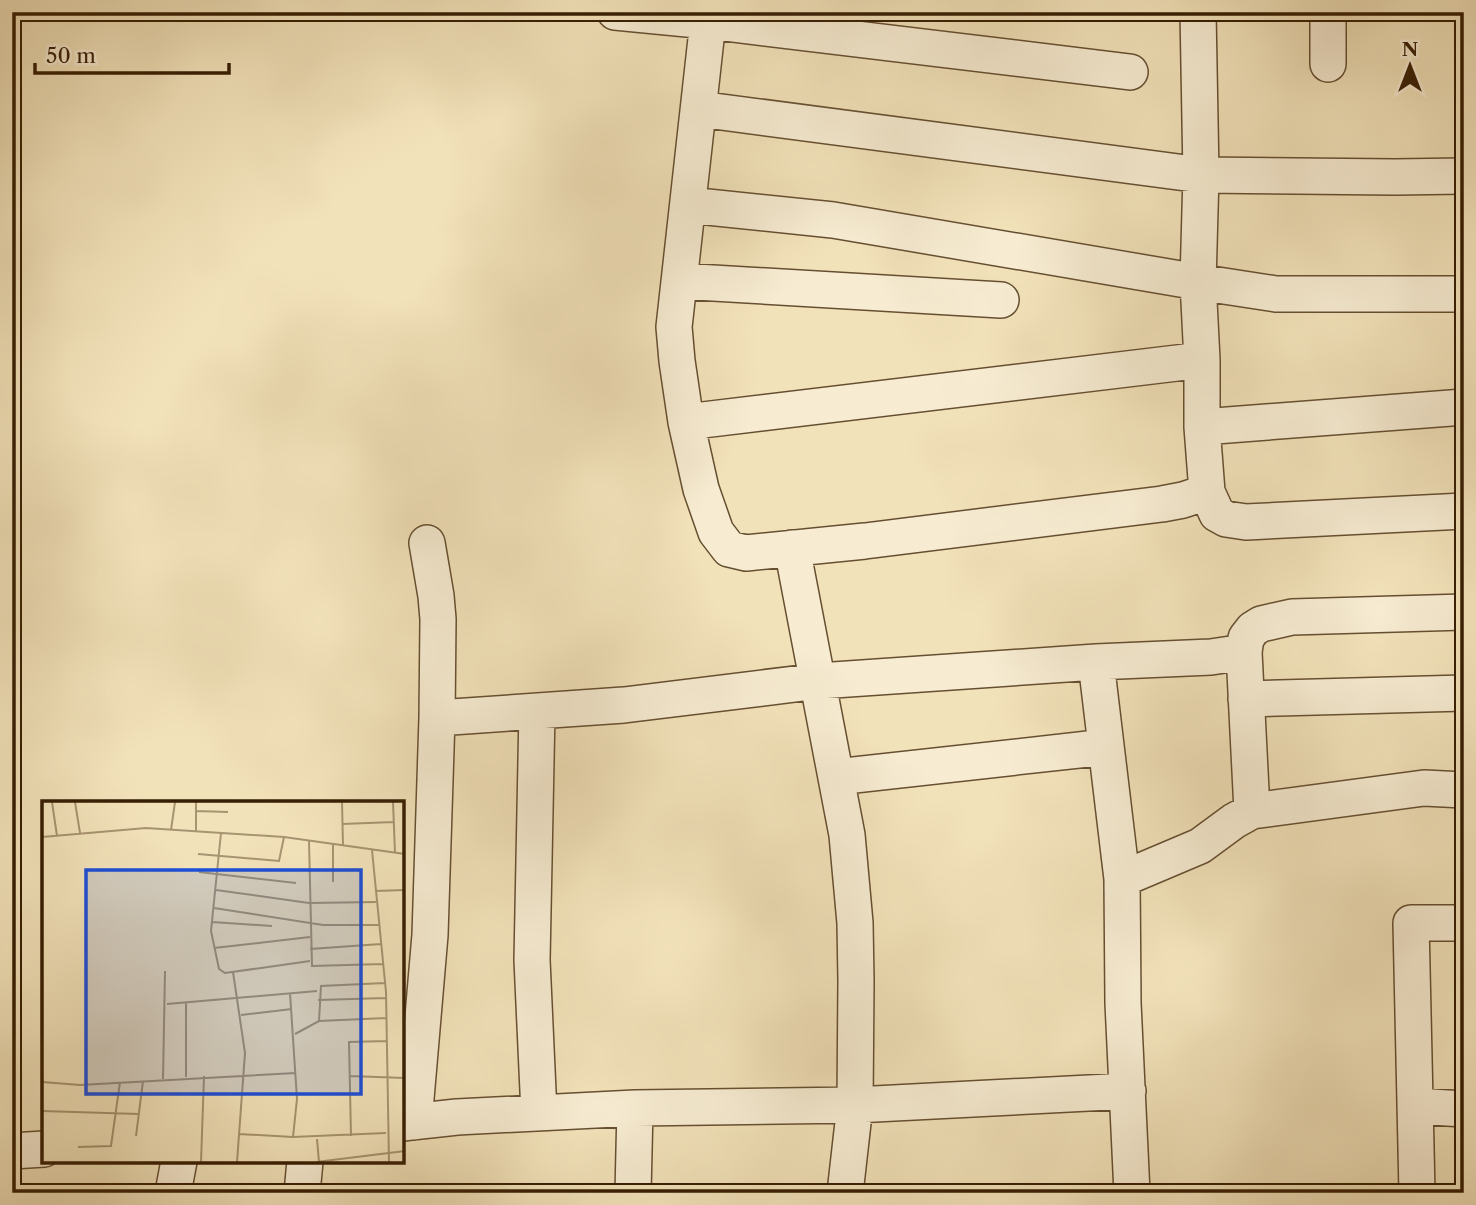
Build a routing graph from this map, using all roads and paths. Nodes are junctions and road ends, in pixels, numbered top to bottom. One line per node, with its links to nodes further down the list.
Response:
1 (615, 12): 4 (street)
2 (1198, 12): 8 (street)
3 (1328, 12): 5 (street)
4 (708, 17): 6 (street); 7 (street)
5 (1328, 64)
6 (1130, 72)
7 (699, 109): 8 (street); 10 (street)
8 (1200, 175): 9 (street); 12 (street)
9 (1464, 176)
10 (688, 205): 11 (street); 12 (street)
11 (679, 281): 14 (street); 17 (street)
12 (1198, 282): 13 (street); 15 (street)
13 (1464, 295)
14 (1001, 300)
15 (1202, 360): 17 (street); 18 (street)
16 (1464, 407): 18 (street)
17 (686, 422): 22 (street)
18 (1202, 427): 19 (street)
19 (1207, 492): 20 (street); 22 (street)
20 (1464, 511)
21 (427, 543): 30 (street)
22 (792, 548): 26 (street)
23 (1464, 612): 24 (street)
24 (1244, 652): 25 (street); 28 (street)
25 (1096, 662): 26 (street); 31 (street)
26 (819, 681): 29 (street); 32 (street)
27 (1464, 693): 28 (street)
28 (1246, 699): 34 (street)
29 (537, 711): 30 (street); 42 (street)
30 (438, 718): 43 (street)
31 (1106, 747): 32 (street); 35 (street)
32 (836, 777): 38 (street)
33 (1464, 790): 34 (street)
34 (1252, 811): 35 (street)
35 (1122, 879): 37 (street)
36 (1464, 923): 39 (street)
37 (1128, 1091): 38 (street); 52 (street)
38 (855, 1105): 40 (street); 51 (street)
39 (1415, 1106): 41 (street); 53 (street)
40 (635, 1108): 42 (street); 50 (street)
41 (1464, 1109)
42 (539, 1113): 43 (street)
43 (408, 1122)
44 (42, 1149): 45 (street)
45 (12, 1151)
46 (178, 1163): 48 (street)
47 (305, 1163): 49 (street)
48 (173, 1193)
49 (302, 1193)
50 (633, 1193)
51 (845, 1193)
52 (1132, 1193)
53 (1417, 1193)

